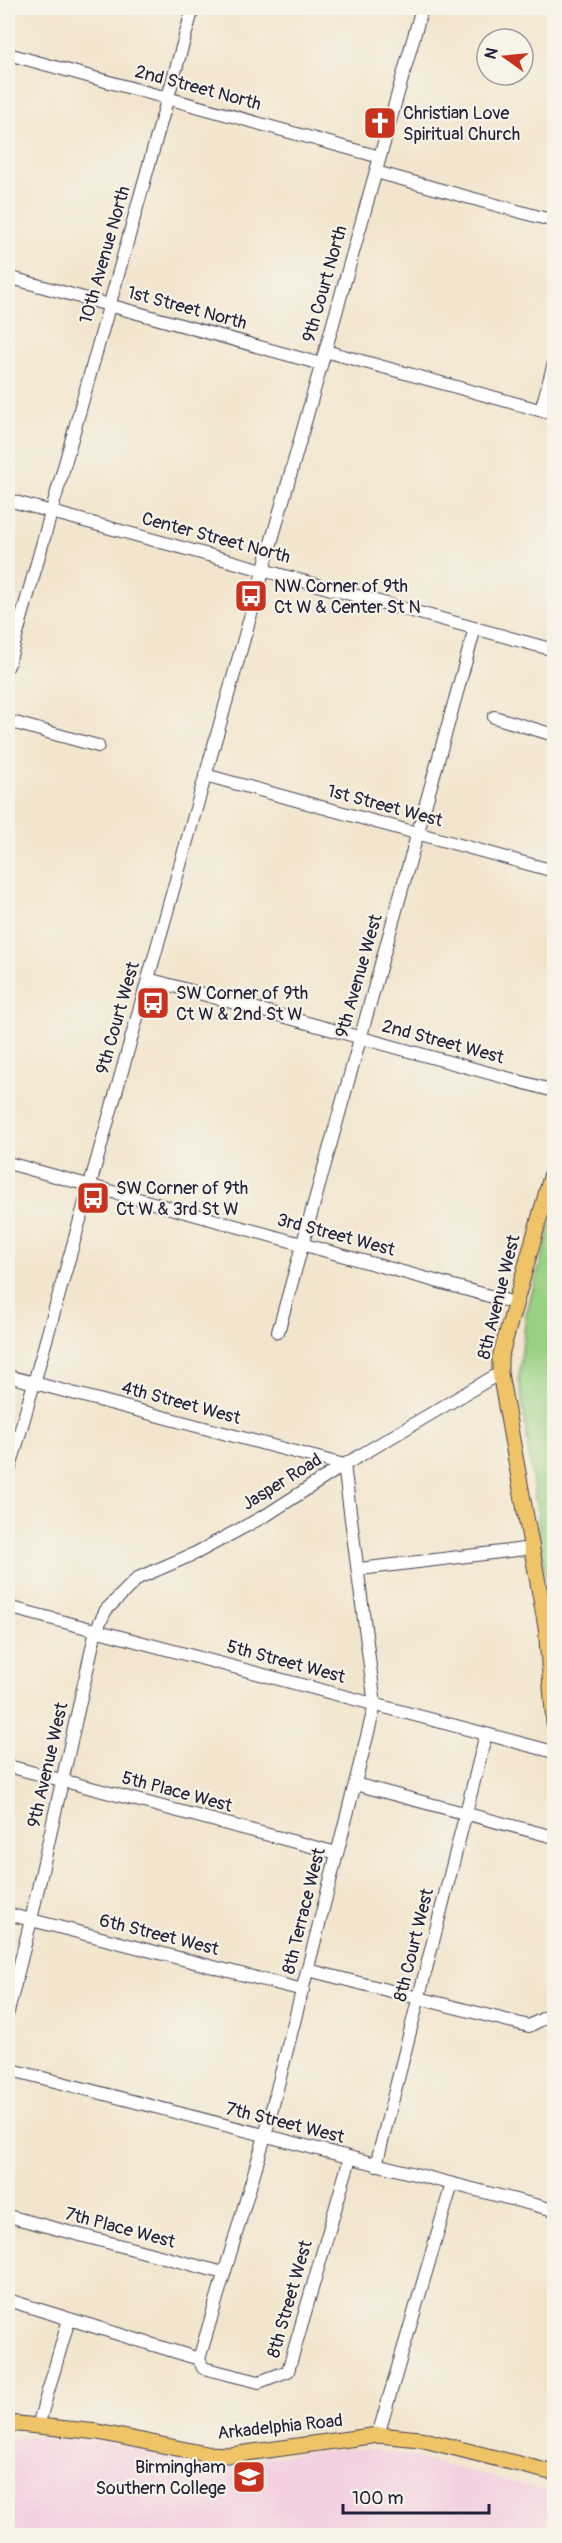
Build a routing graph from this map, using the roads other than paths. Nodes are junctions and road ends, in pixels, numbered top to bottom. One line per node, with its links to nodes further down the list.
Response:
1 (192, 8): 4 (street, 10th Avenue North)
2 (422, 8): 5 (street, 9th Court North)
3 (8, 54): 4 (street, 2nd Street North)
4 (167, 98): 5 (street, 2nd Street North); 9 (street, 10th Avenue North)
5 (380, 157): 6 (street, 9th Court North)
6 (376, 172): 7 (street); 10 (street, 9th Court North)
7 (555, 221)
8 (8, 277): 9 (street, 1st Street North)
9 (109, 305): 12 (street, 1st Street North); 16 (street, 10th Avenue North)
10 (325, 351): 12 (street, 9th Court North); 13 (street)
11 (555, 363): 13 (street)
12 (321, 364): 17 (street, 9th Court North)
13 (541, 410): 14 (street)
14 (555, 414)
15 (8, 500): 16 (street, Center Street North)
16 (52, 512): 17 (street, Center Street North); 20 (street, 10th Avenue North)
17 (263, 570): 18 (street, Center Street North); 25 (street, 9th Court West)
18 (475, 628): 19 (street, Center Street North); 26 (street, 9th Avenue West)
19 (555, 650)
20 (8, 666)
21 (494, 717): 23 (street)
22 (8, 721): 24 (street)
23 (555, 735)
24 (98, 746)
25 (205, 775): 26 (street, 1st Street West); 28 (street, 9th Court West)
26 (417, 833): 27 (street, 1st Street West); 29 (street, 9th Avenue West)
27 (555, 871)
28 (148, 979): 29 (street, 2nd Street West); 33 (street, 9th Court West)
29 (360, 1037): 30 (street, 2nd Street West); 34 (street, 9th Avenue West)
30 (555, 1091)
31 (8, 1163): 33 (street, 3rd Street West)
32 (555, 1166): 35 (main road, 8th Avenue West)
33 (89, 1186): 34 (street, 3rd Street West); 39 (street, 9th Court West)
34 (303, 1245): 35 (street, 3rd Street West); 36 (street, 9th Avenue West)
35 (515, 1303): 37 (main road, 8th Avenue West)
36 (278, 1332)
37 (500, 1373): 40 (street, Jasper Road); 42 (main road, 8th Avenue West)
38 (8, 1376): 39 (street, 4th Street West)
39 (34, 1383): 40 (street, 4th Street West); 41 (street, 9th Court West)
40 (344, 1465): 43 (street, 8th Terrace West); 45 (street, Jasper Road)
41 (8, 1475)
42 (533, 1548): 43 (street); 47 (main road, 8th Avenue West)
43 (360, 1569): 46 (street, 8th Terrace West)
44 (8, 1607): 45 (street, 5th Street West)
45 (96, 1630): 46 (street, 5th Street West); 51 (street, 9th Avenue West)
46 (375, 1705): 48 (street, 5th Street West); 52 (street, 8th Terrace West)
47 (555, 1723)
48 (486, 1734): 49 (street, 5th Street West); 53 (street, 8th Court West)
49 (555, 1752)
50 (8, 1766): 51 (street, 5th Place West)
51 (63, 1781): 55 (street, 5th Place West); 57 (street, 9th Avenue West)
52 (355, 1784): 53 (street); 55 (street, 8th Terrace West)
53 (466, 1813): 54 (street); 60 (street, 8th Court West)
54 (555, 1837)
55 (337, 1853): 58 (street, 8th Terrace West)
56 (8, 1914): 57 (street, 6th Street West)
57 (31, 1920): 59 (street, 6th Street West); 61 (street, 9th Avenue West)
58 (308, 1970): 59 (street, 8th Terrace West); 60 (street)
59 (303, 1990): 64 (street, 8th Terrace West)
60 (419, 1998): 62 (street); 66 (street, 8th Court West)
61 (8, 2012)
62 (555, 2013)
63 (8, 2069): 64 (street, 7th Street West)
64 (266, 2136): 65 (street, 7th Street West); 70 (street, 8th Terrace West)
65 (350, 2158): 66 (street, 7th Street West); 73 (street, 8th Street West)
66 (376, 2165): 67 (street, 7th Street West)
67 (452, 2184): 68 (street, 7th Street West); 76 (street)
68 (555, 2210)
69 (8, 2216): 70 (street, 7th Place West)
70 (224, 2273): 73 (street, 8th Terrace West)
71 (8, 2300): 72 (street, 8th Street West)
72 (69, 2319): 73 (street, 8th Street West); 75 (street)
73 (199, 2359)
74 (8, 2423): 75 (main road, Arkadelphia Road)
75 (38, 2426): 76 (main road, Arkadelphia Road)
76 (378, 2435): 77 (main road, Arkadelphia Road)
77 (555, 2473)

